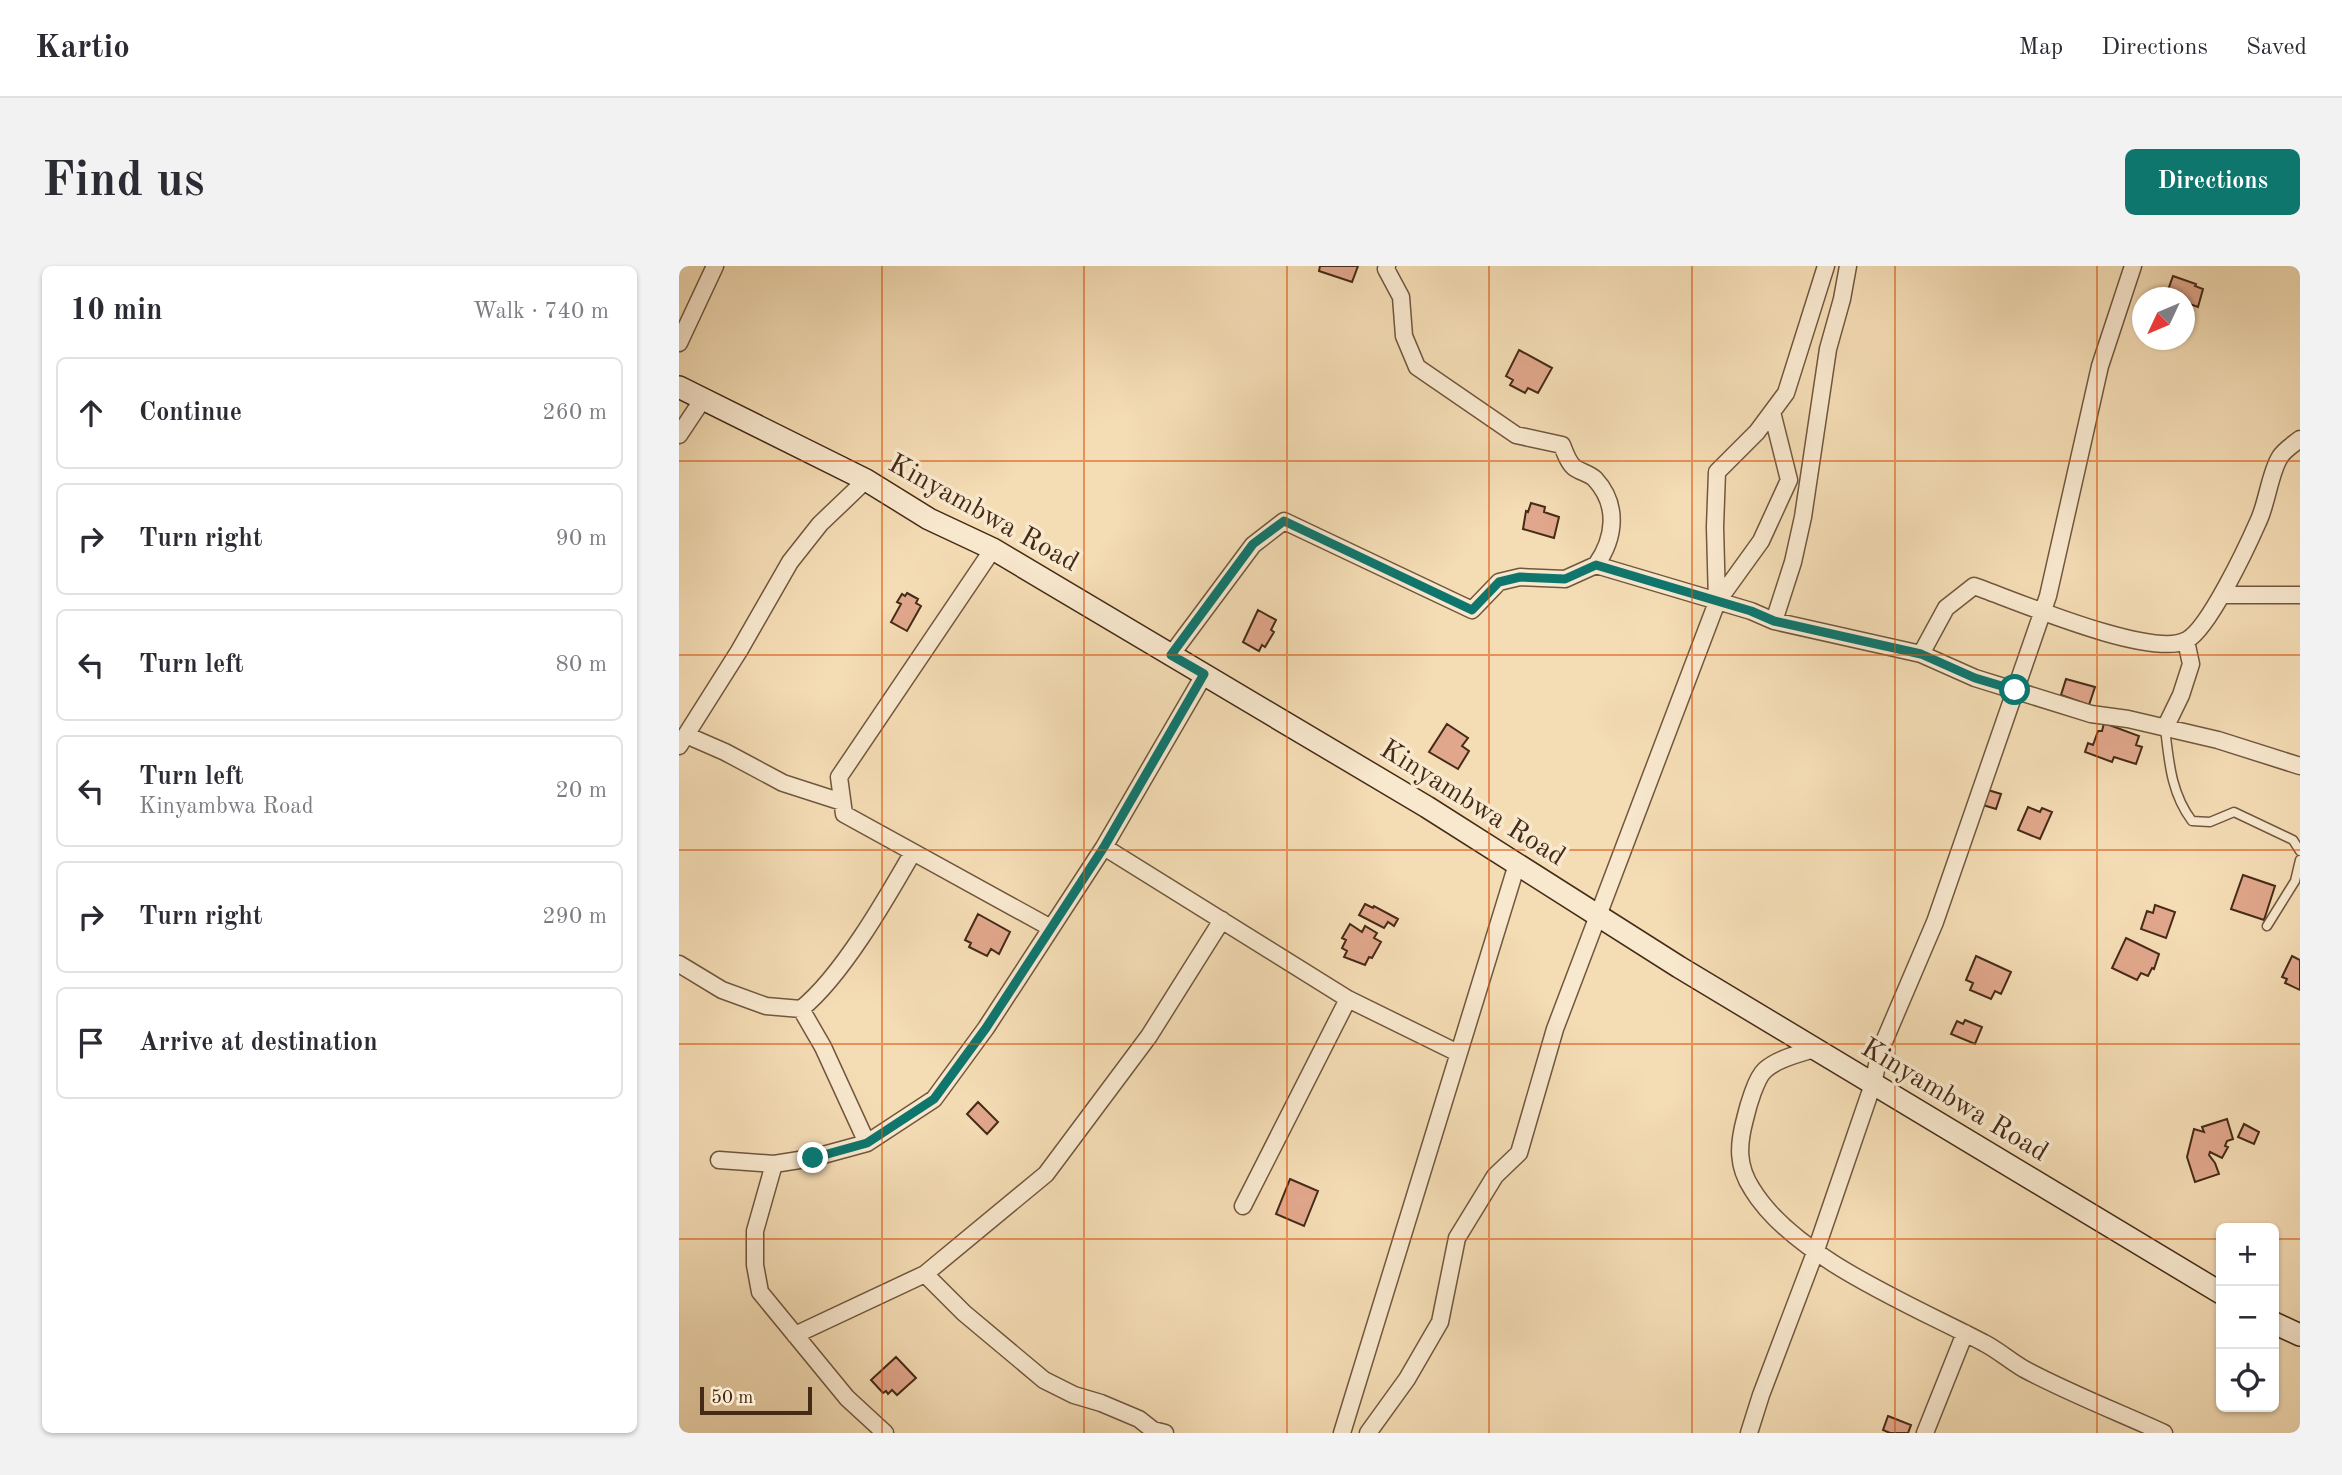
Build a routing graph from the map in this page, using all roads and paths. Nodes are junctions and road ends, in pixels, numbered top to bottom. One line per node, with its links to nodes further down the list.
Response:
1 (715, 266): 6 (street)
2 (1387, 266): 14 (street)
3 (1826, 266): 9 (street)
4 (1848, 266): 19 (street)
5 (2133, 266): 18 (street)
6 (679, 343)
7 (679, 387): 8 (street, Kinyambwa Road)
8 (702, 399): 10 (street); 12 (street, Kinyambwa Road)
9 (1772, 412): 17 (street); 17 (street)
10 (679, 435)
11 (2300, 439): 15 (street)
12 (866, 480): 13 (street, Kinyambwa Road); 26 (street)
13 (993, 549): 22 (street, Kinyambwa Road); 28 (street)
14 (1596, 565): 17 (street); 22 (street)
15 (2222, 595): 16 (street); 20 (street)
16 (2300, 595)
17 (1717, 602): 19 (street); 34 (street)
18 (2043, 610): 20 (street); 21 (street); 24 (street)
19 (1774, 621): 21 (street)
20 (2186, 641): 25 (street)
21 (1921, 654): 24 (street)
22 (1171, 655): 23 (street, Kinyambwa Road)
23 (1204, 674): 29 (street); 33 (street, Kinyambwa Road)
24 (2015, 690): 25 (street); 43 (street)
25 (2165, 727): 27 (street); 30 (lane)
26 (683, 741): 28 (street)
27 (2300, 766)
28 (842, 802): 31 (street)
29 (1104, 847): 35 (street); 37 (street)
30 (2300, 851)
31 (913, 852): 37 (street); 40 (street)
32 (2300, 860): 36 (lane)
33 (1517, 864): 34 (street, Kinyambwa Road); 42 (street)
34 (1598, 916): 41 (street, Kinyambwa Road); 58 (street)
35 (1222, 920): 39 (street); 49 (street)
36 (2267, 926)
37 (1051, 928): 44 (street)
38 (679, 964): 40 (street)
39 (1348, 999): 42 (street); 47 (street)
40 (801, 1009): 44 (street)
41 (1814, 1049): 43 (street, Kinyambwa Road); 48 (street)
42 (1458, 1054): 57 (street)
43 (1873, 1084): 48 (street); 50 (street, Kinyambwa Road)
44 (867, 1143): 46 (street)
45 (719, 1160): 46 (street)
46 (773, 1164): 53 (street)
47 (1243, 1206)
48 (1816, 1250): 52 (street); 59 (street)
49 (925, 1274): 53 (street); 55 (street)
50 (2216, 1290)
51 (2279, 1325): 54 (street)
52 (1965, 1333): 60 (street); 61 (street)
53 (795, 1335): 56 (street)
54 (2300, 1335)
55 (1157, 1432)
56 (885, 1433)
57 (1342, 1433)
58 (1368, 1433)
59 (1749, 1433)
60 (1925, 1433)
61 (2164, 1433)

